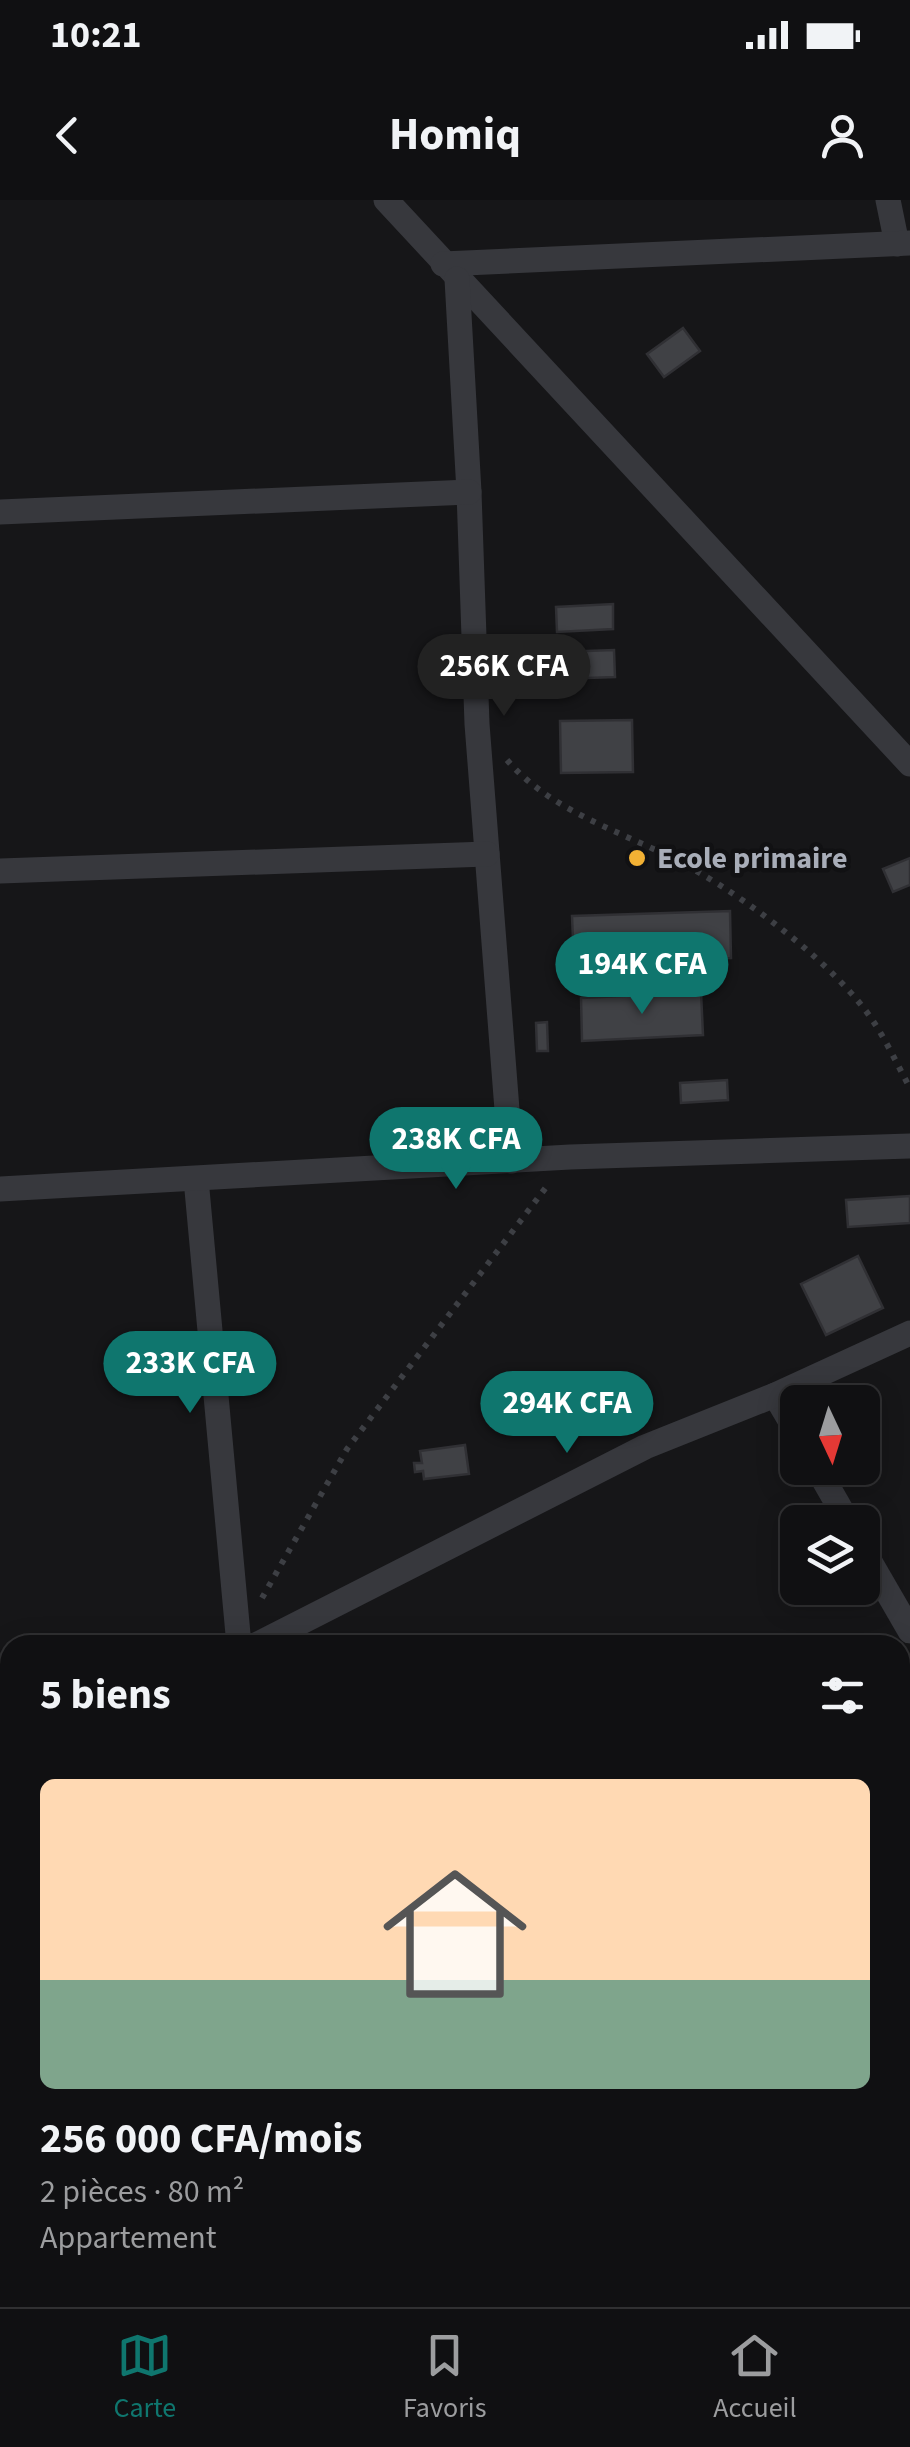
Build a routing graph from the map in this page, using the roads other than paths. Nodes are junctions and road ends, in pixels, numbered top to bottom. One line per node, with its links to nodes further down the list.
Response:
1 (386, 200): 4 (street)
2 (888, 200): 3 (street)
3 (904, 244): 4 (street)
4 (450, 271): 5 (street); 7 (street)
5 (469, 492): 6 (street); 8 (street)
6 (0, 512)
7 (910, 764)
8 (487, 854): 9 (street); 11 (street)
9 (0, 871)
10 (910, 1146): 11 (street)
11 (511, 1161): 12 (street)
12 (196, 1179): 13 (street); 19 (street)
13 (0, 1189)
14 (910, 1333): 15 (street)
15 (775, 1394): 16 (street); 20 (street)
16 (780, 1403)
17 (880, 1579): 18 (street)
18 (910, 1631)
19 (243, 1635)
20 (262, 1635)

